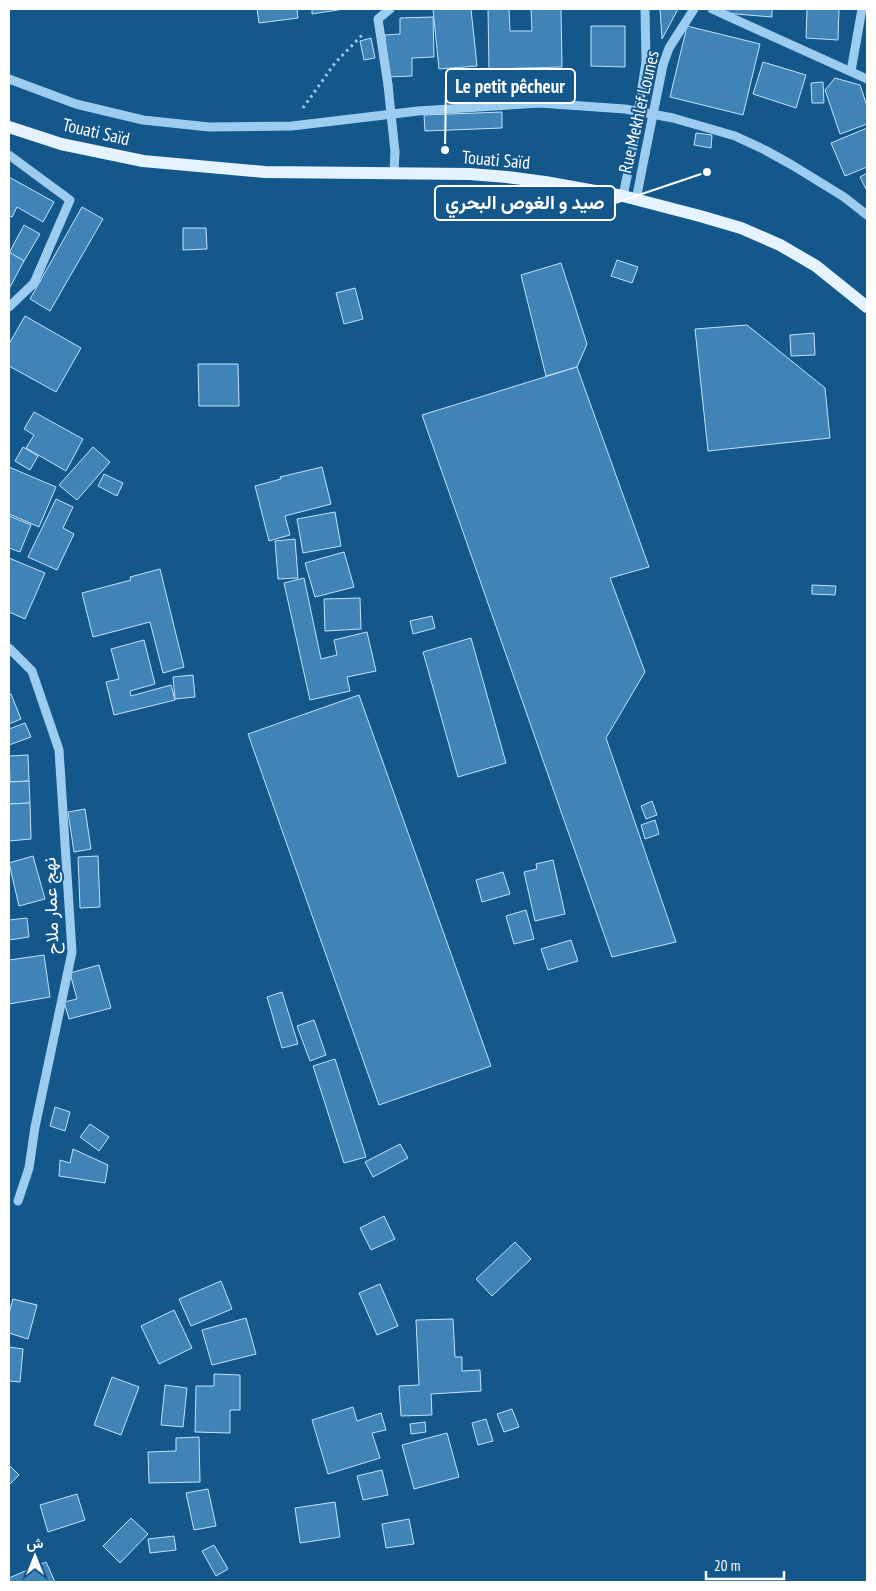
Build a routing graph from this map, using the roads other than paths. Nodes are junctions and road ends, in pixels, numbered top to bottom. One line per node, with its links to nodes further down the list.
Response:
1 (390, 9): 11 (street, bridge)
2 (645, 9): 12 (street, bridge)
3 (694, 9): 12 (street, Rue Mekhlef Lounes, bridge)
4 (712, 9): 6 (street)
5 (862, 9): 6 (street)
6 (851, 71): 8 (street)
7 (9, 79): 13 (street)
8 (867, 79)
9 (9, 127): 11 (main road, Touati Saïd)
10 (9, 155): 14 (street)
11 (394, 173): 12 (main road, Touati Saïd)
12 (630, 198): 15 (main road, Touati Saïd)
13 (867, 214)
14 (10, 304)
15 (867, 307)
16 (9, 648): 17 (street, نهج عمار ملاح)
17 (18, 1201)

